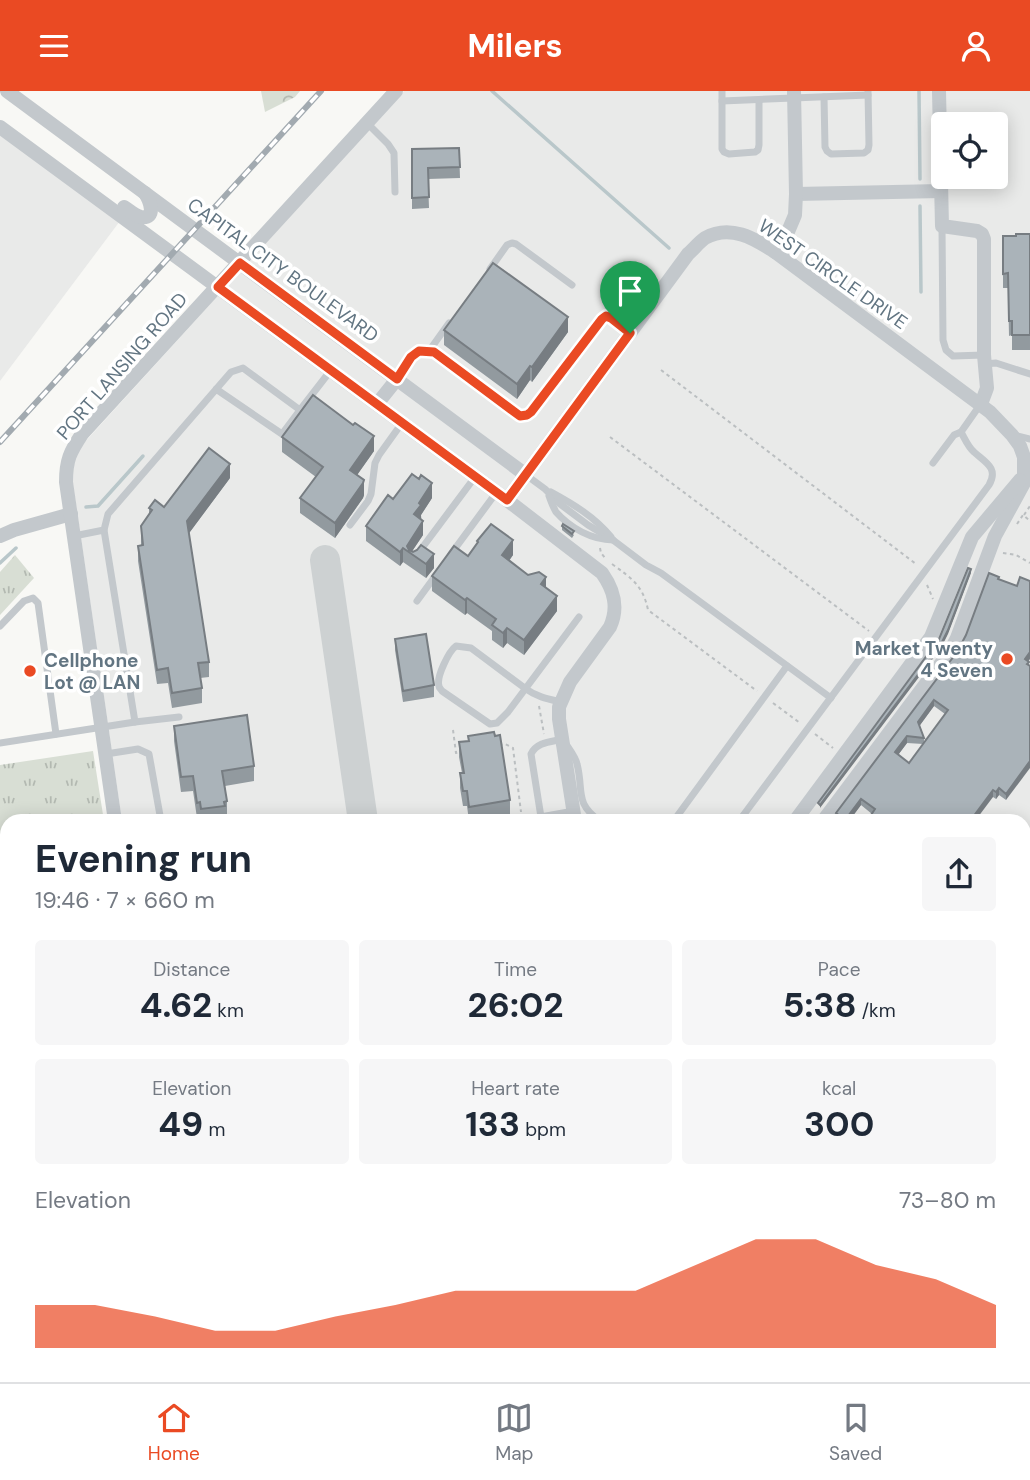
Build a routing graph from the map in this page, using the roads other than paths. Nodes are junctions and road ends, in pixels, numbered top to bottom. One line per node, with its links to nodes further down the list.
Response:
1 (7, 91): 15 (street, CAPITAL CITY BOULEVARD)
2 (396, 91): 10 (street, PORT LANSING ROAD)
3 (722, 91): 9 (lane)
4 (939, 91): 13 (street)
5 (868, 93): 7 (lane); 7 (lane)
6 (794, 95): 7 (lane); 8 (lane); 16 (street)
7 (824, 97)
8 (759, 100): 9 (lane); 9 (lane)
9 (722, 101)
10 (367, 123): 14 (lane); 19 (street, PORT LANSING ROAD)
11 (0, 127): 12 (street)
12 (43, 159): 15 (street); 22 (street)
13 (941, 191): 16 (street); 17 (street)
14 (395, 192)
15 (145, 193): 19 (street, CAPITAL CITY BOULEVARD)
16 (796, 194): 18 (street)
17 (942, 226): 26 (lane); 26 (street)
18 (775, 252): 24 (street, WEST CIRCLE DRIVE); 32 (street, WEST CIRCLE DRIVE)
19 (240, 263): 22 (street, PORT LANSING ROAD); 29 (street, CAPITAL CITY BOULEVARD)
20 (484, 277): 21 (lane)
21 (572, 285)
22 (218, 287): 27 (street); 44 (street, PORT LANSING ROAD)
23 (453, 319): 25 (lane)
24 (630, 333): 25 (lane); 40 (street, WEST CIRCLE DRIVE)
25 (429, 351): 29 (lane)
26 (984, 360): 28 (lane); 32 (street)
27 (331, 370): 31 (street); 33 (lane)
28 (1030, 374)
29 (397, 379): 31 (street); 40 (street, CAPITAL CITY BOULEVARD)
30 (216, 389): 33 (lane); 33 (lane); 46 (lane)
31 (377, 404): 34 (street)
32 (981, 404): 35 (lane); 36 (street, WEST CIRCLE DRIVE)
33 (300, 410)
34 (402, 423): 41 (street); 45 (lane)
35 (961, 432): 38 (lane); 55 (lane)
36 (1012, 435): 37 (lane); 39 (street, WEST CIRCLE DRIVE)
37 (1030, 439)
38 (933, 463)
39 (1025, 470): 42 (street); 72 (street)
40 (526, 475): 43 (street, WEST CIRCLE DRIVE); 53 (lane)
41 (475, 477): 43 (street); 49 (lane)
42 (1023, 495): 73 (street)
43 (501, 496): 50 (lane); 56 (street)
44 (71, 514): 47 (street); 48 (street, PORT LANSING ROAD)
45 (350, 525)
46 (103, 530): 48 (lane); 58 (lane)
47 (0, 536)
48 (74, 536): 59 (street, PORT LANSING ROAD)
49 (412, 560)
50 (417, 601)
51 (579, 617): 54 (lane)
52 (0, 626): 60 (lane)
53 (787, 666): 55 (lane); 70 (lane)
54 (526, 689): 54 (lane); 56 (lane)
55 (831, 698): 71 (lane)
56 (562, 702): 61 (street)
57 (179, 717): 58 (lane)
58 (135, 722): 59 (lane)
59 (101, 726): 60 (lane); 63 (street, PORT LANSING ROAD)
60 (56, 734): 62 (lane)
61 (562, 739): 64 (lane); 68 (street); 69 (lane)
62 (0, 743)
63 (105, 754): 65 (street, PORT LANSING ROAD); 66 (lane)
64 (540, 813): 67 (lane)
65 (114, 814)
66 (160, 814)
67 (552, 814)
68 (575, 814)
69 (590, 814)
70 (680, 814)
71 (745, 814)
72 (800, 814)
73 (829, 814)

